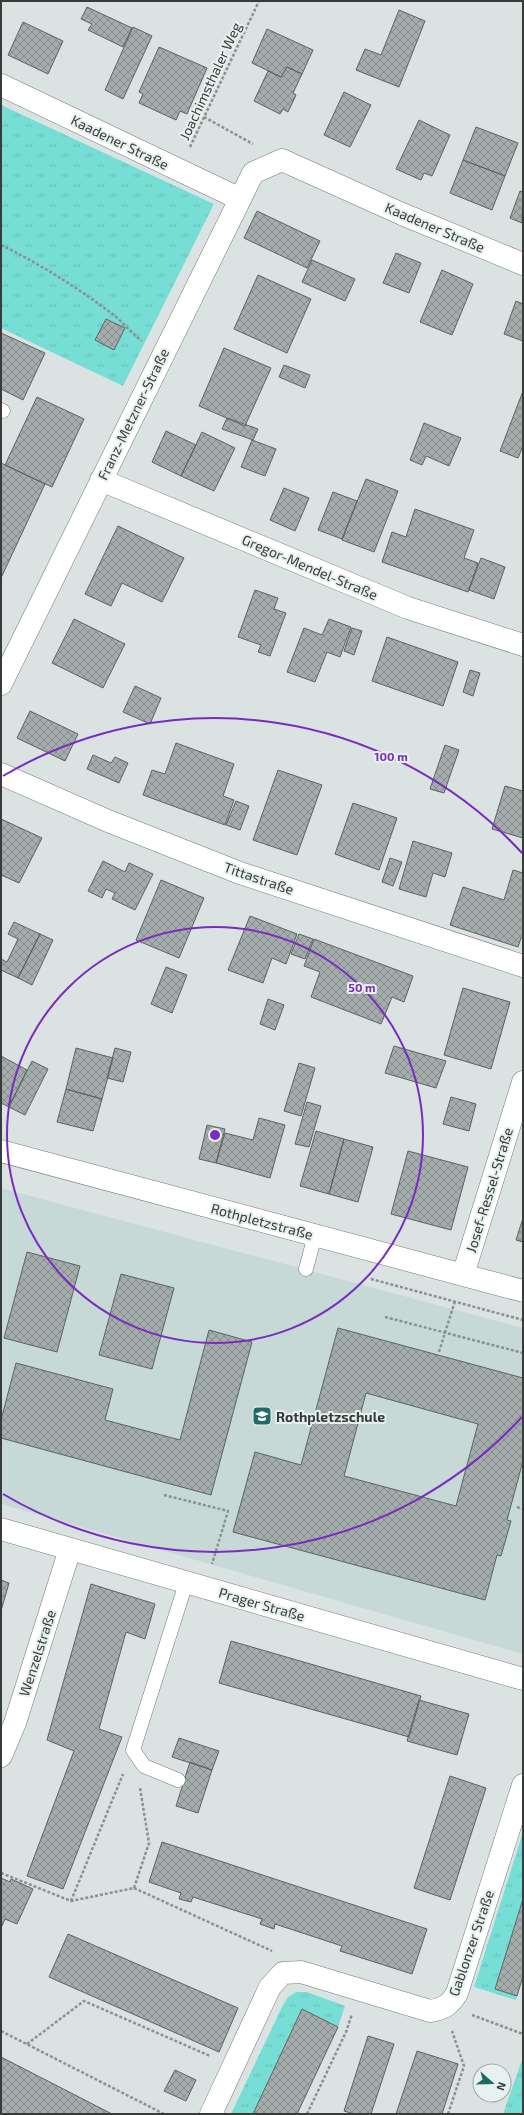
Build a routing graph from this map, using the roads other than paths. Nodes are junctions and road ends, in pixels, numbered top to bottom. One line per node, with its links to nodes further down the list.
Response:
1 (1, 85): 3 (street, Kaadener Straße)
2 (282, 160): 3 (street, Franz-Metzner-Straße); 4 (street, Kaadener Straße)
3 (240, 199): 5 (street, Franz-Metzner-Straße)
4 (523, 264)
5 (101, 480): 6 (street, Gregor-Mendel-Straße); 7 (street, Franz-Metzner-Straße)
6 (523, 645)
7 (1, 684)
8 (1, 774): 9 (street, Tittastraße)
9 (523, 966)
10 (523, 1082): 14 (street, Josef-Ressel-Straße)
11 (1, 1151): 12 (street, Rothpletzstraße)
12 (315, 1235): 13 (lane); 14 (street, Rothpletzstraße)
13 (306, 1269)
14 (463, 1275): 15 (street, Rothpletzstraße)
15 (523, 1291)
16 (1, 1529): 17 (street, Prager Straße)
17 (70, 1549): 18 (street, Prager Straße); 20 (street, Wenzelstraße)
18 (186, 1582): 19 (street, Prager Straße); 21 (lane)
19 (523, 1679)
20 (1, 1756)
21 (178, 1780)
22 (523, 1785): 23 (street, Gablonzer Straße)
23 (211, 2114)

